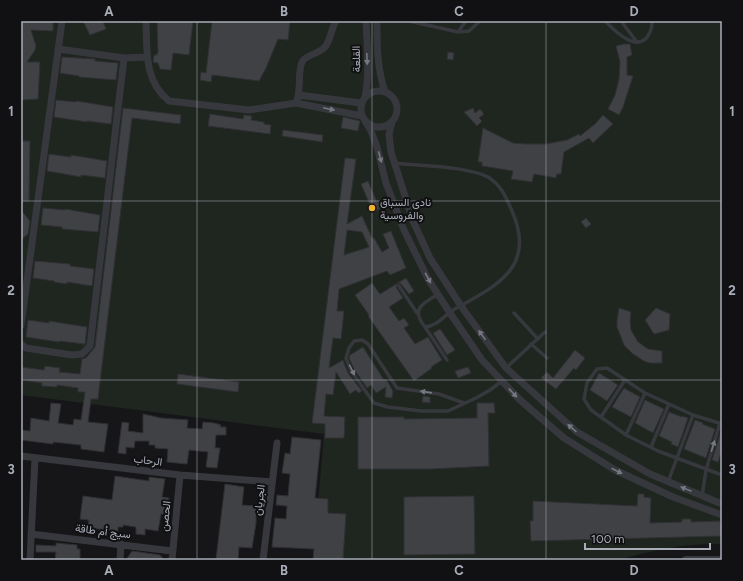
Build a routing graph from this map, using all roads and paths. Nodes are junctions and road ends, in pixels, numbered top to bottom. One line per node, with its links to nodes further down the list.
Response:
1 (62, 21): 15 (street)
2 (146, 21): 16 (street)
3 (336, 21): 19 (street)
4 (366, 21): 20 (street, القلعة, one-way to 20)
5 (377, 21): 18 (street, القلعة)
6 (409, 21): 12 (lane)
7 (466, 21): 13 (lane)
8 (480, 21): 13 (lane)
9 (605, 21): 14 (lane)
10 (621, 21): 14 (lane)
11 (652, 21): 14 (lane)
12 (430, 23): 13 (lane)
13 (458, 32)
14 (637, 42)
15 (58, 49): 17 (street); 31 (street)
16 (147, 57): 17 (street); 21 (street)
17 (124, 58): 35 (street)
18 (385, 92): 20 (street); 23 (street)
19 (299, 95): 20 (street); 21 (street)
20 (363, 100): 22 (street)
21 (296, 103): 22 (street, one-way to 22)
22 (363, 119): 23 (street); 26 (street, one-way to 26)
23 (392, 122): 24 (street)
24 (394, 163): 27 (street); 27 (lane)
25 (400, 286): 28 (lane)
26 (438, 294): 28 (lane); 29 (street)
27 (462, 306): 29 (lane); 39 (street, one-way to 27)
28 (418, 313): 32 (lane)
29 (450, 313): 32 (lane); 41 (street)
30 (514, 313): 34 (lane)
31 (21, 325)
32 (425, 327): 38 (lane)
33 (545, 332): 34 (lane)
34 (538, 338): 36 (lane)
35 (21, 344)
36 (532, 344): 37 (lane); 39 (lane)
37 (547, 358)
38 (447, 360)
39 (509, 370): 41 (street); 58 (street, one-way to 39)
40 (624, 380): 42 (lane); 46 (lane); 46 (lane)
41 (502, 381): 43 (lane); 59 (street, one-way to 59)
42 (645, 393): 44 (lane); 48 (lane)
43 (464, 403): 43 (lane, one-way to 43)
44 (669, 404): 45 (lane); 50 (lane)
45 (693, 415): 47 (lane); 53 (lane)
46 (601, 417): 48 (lane)
47 (721, 423): 54 (lane, one-way to 47)
48 (626, 435): 50 (lane)
49 (276, 443): 57 (street, الجريان)
50 (651, 447): 53 (lane)
51 (21, 456): 52 (street, الرحاب)
52 (35, 458): 55 (street, الرحاب); 64 (street)
53 (678, 458): 54 (lane); 58 (lane)
54 (706, 470): 56 (lane); 60 (lane)
55 (180, 475): 57 (street, الرحاب); 66 (street, الحصن)
56 (722, 475)
57 (272, 482): 70 (street, الجريان)
58 (668, 482): 59 (street); 60 (street, one-way to 58)
59 (662, 492): 62 (street)
60 (702, 496): 61 (street); 62 (street)
61 (722, 504)
62 (697, 506): 63 (street)
63 (722, 515)
64 (31, 534): 65 (street, سيج أم طاقة); 67 (street)
65 (121, 544): 66 (street, سيج أم طاقة); 68 (street)
66 (172, 551): 69 (street, الحصن)
67 (30, 560)
68 (120, 560)
69 (172, 560)
70 (264, 560)
71 (686, 560): 72 (street)
72 (722, 560)

